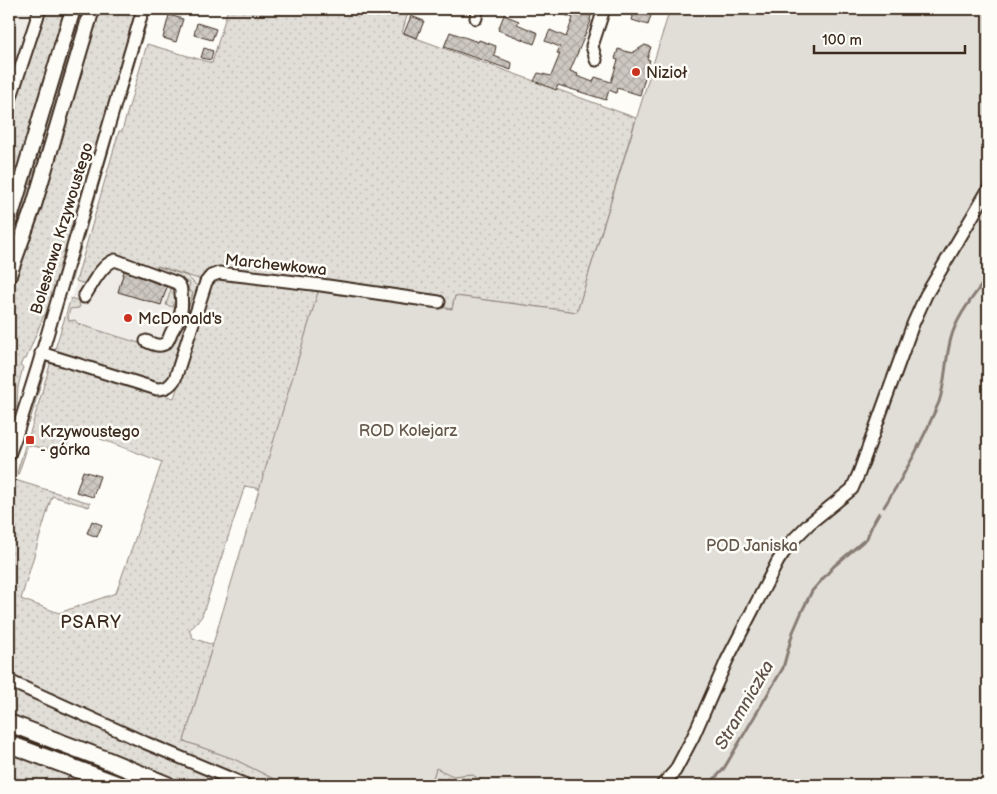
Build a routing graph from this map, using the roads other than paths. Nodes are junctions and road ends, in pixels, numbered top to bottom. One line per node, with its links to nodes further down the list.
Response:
1 (40, 9): 7 (street)
2 (73, 9): 9 (main road)
3 (92, 9): 10 (main road)
4 (143, 9): 14 (street, Bolesława Krzywoustego)
5 (604, 9): 6 (street)
6 (596, 60)
7 (9, 102)
8 (988, 190): 22 (street)
9 (9, 222)
10 (9, 275)
11 (84, 297): 13 (street)
12 (439, 302): 14 (street, Marchewkowa)
13 (146, 341)
14 (41, 353): 15 (street, Bolesława Krzywoustego)
15 (9, 455)
16 (9, 681): 21 (street)
17 (9, 723): 20 (highway)
18 (9, 744): 19 (highway)
19 (119, 785)
20 (167, 785)
21 (246, 785)
22 (662, 785)

